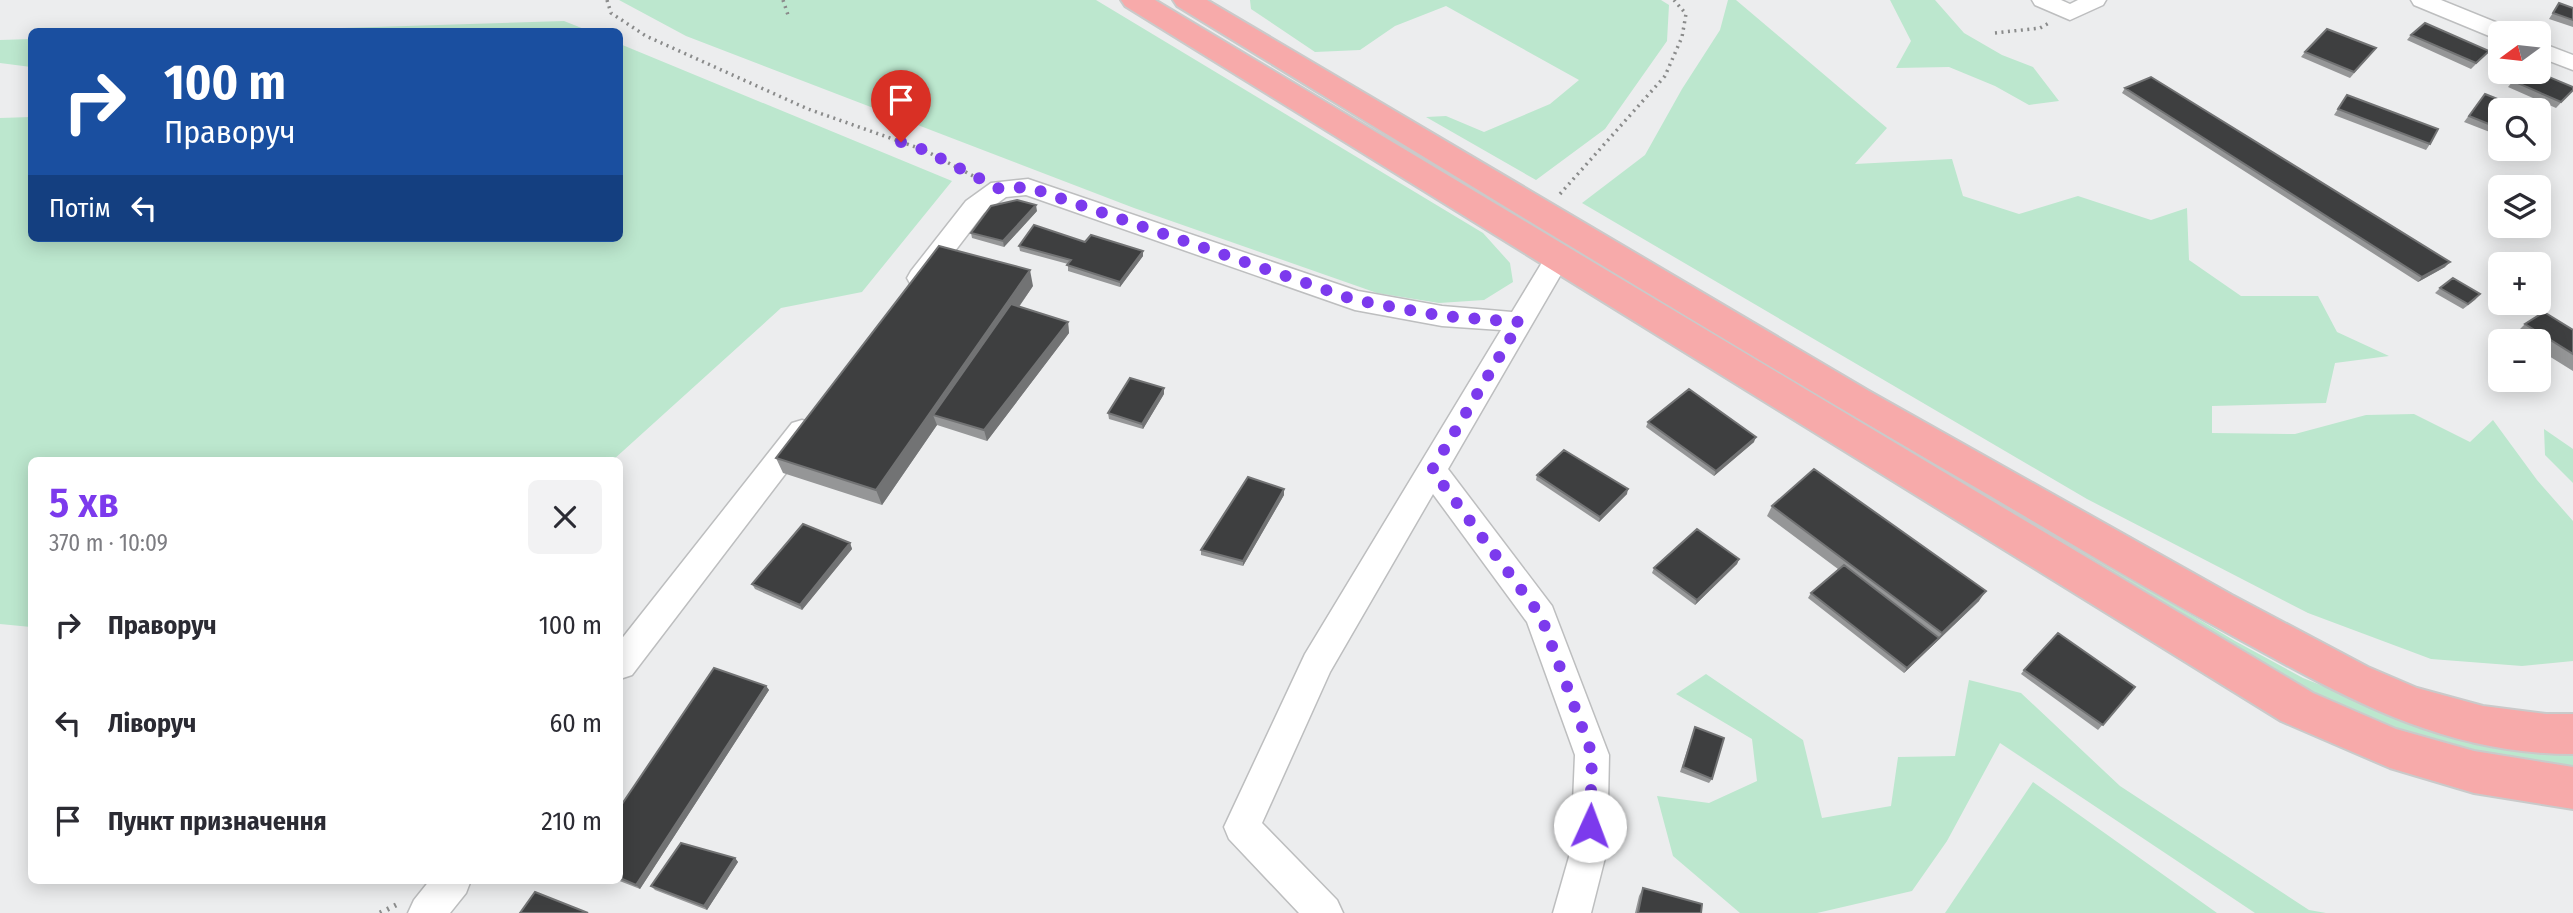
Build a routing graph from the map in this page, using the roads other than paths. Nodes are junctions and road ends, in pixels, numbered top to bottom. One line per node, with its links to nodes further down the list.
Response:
1 (1136, 0): 9 (main road)
2 (1187, 0): 15 (main road)
3 (2043, 0): 4 (street)
4 (2095, 0)
5 (2422, 0): 6 (street)
6 (2488, 27)
7 (2552, 54): 8 (street)
8 (2573, 63)
9 (1558, 257): 11 (street); 16 (main road)
10 (907, 295): 11 (street)
11 (1520, 322): 13 (street)
12 (814, 415): 14 (street)
13 (1432, 470): 19 (street); 20 (street)
14 (623, 661)
15 (2573, 734)
16 (2573, 788)
17 (450, 884): 18 (street)
18 (427, 913)
19 (1324, 913)
20 (1572, 913)

